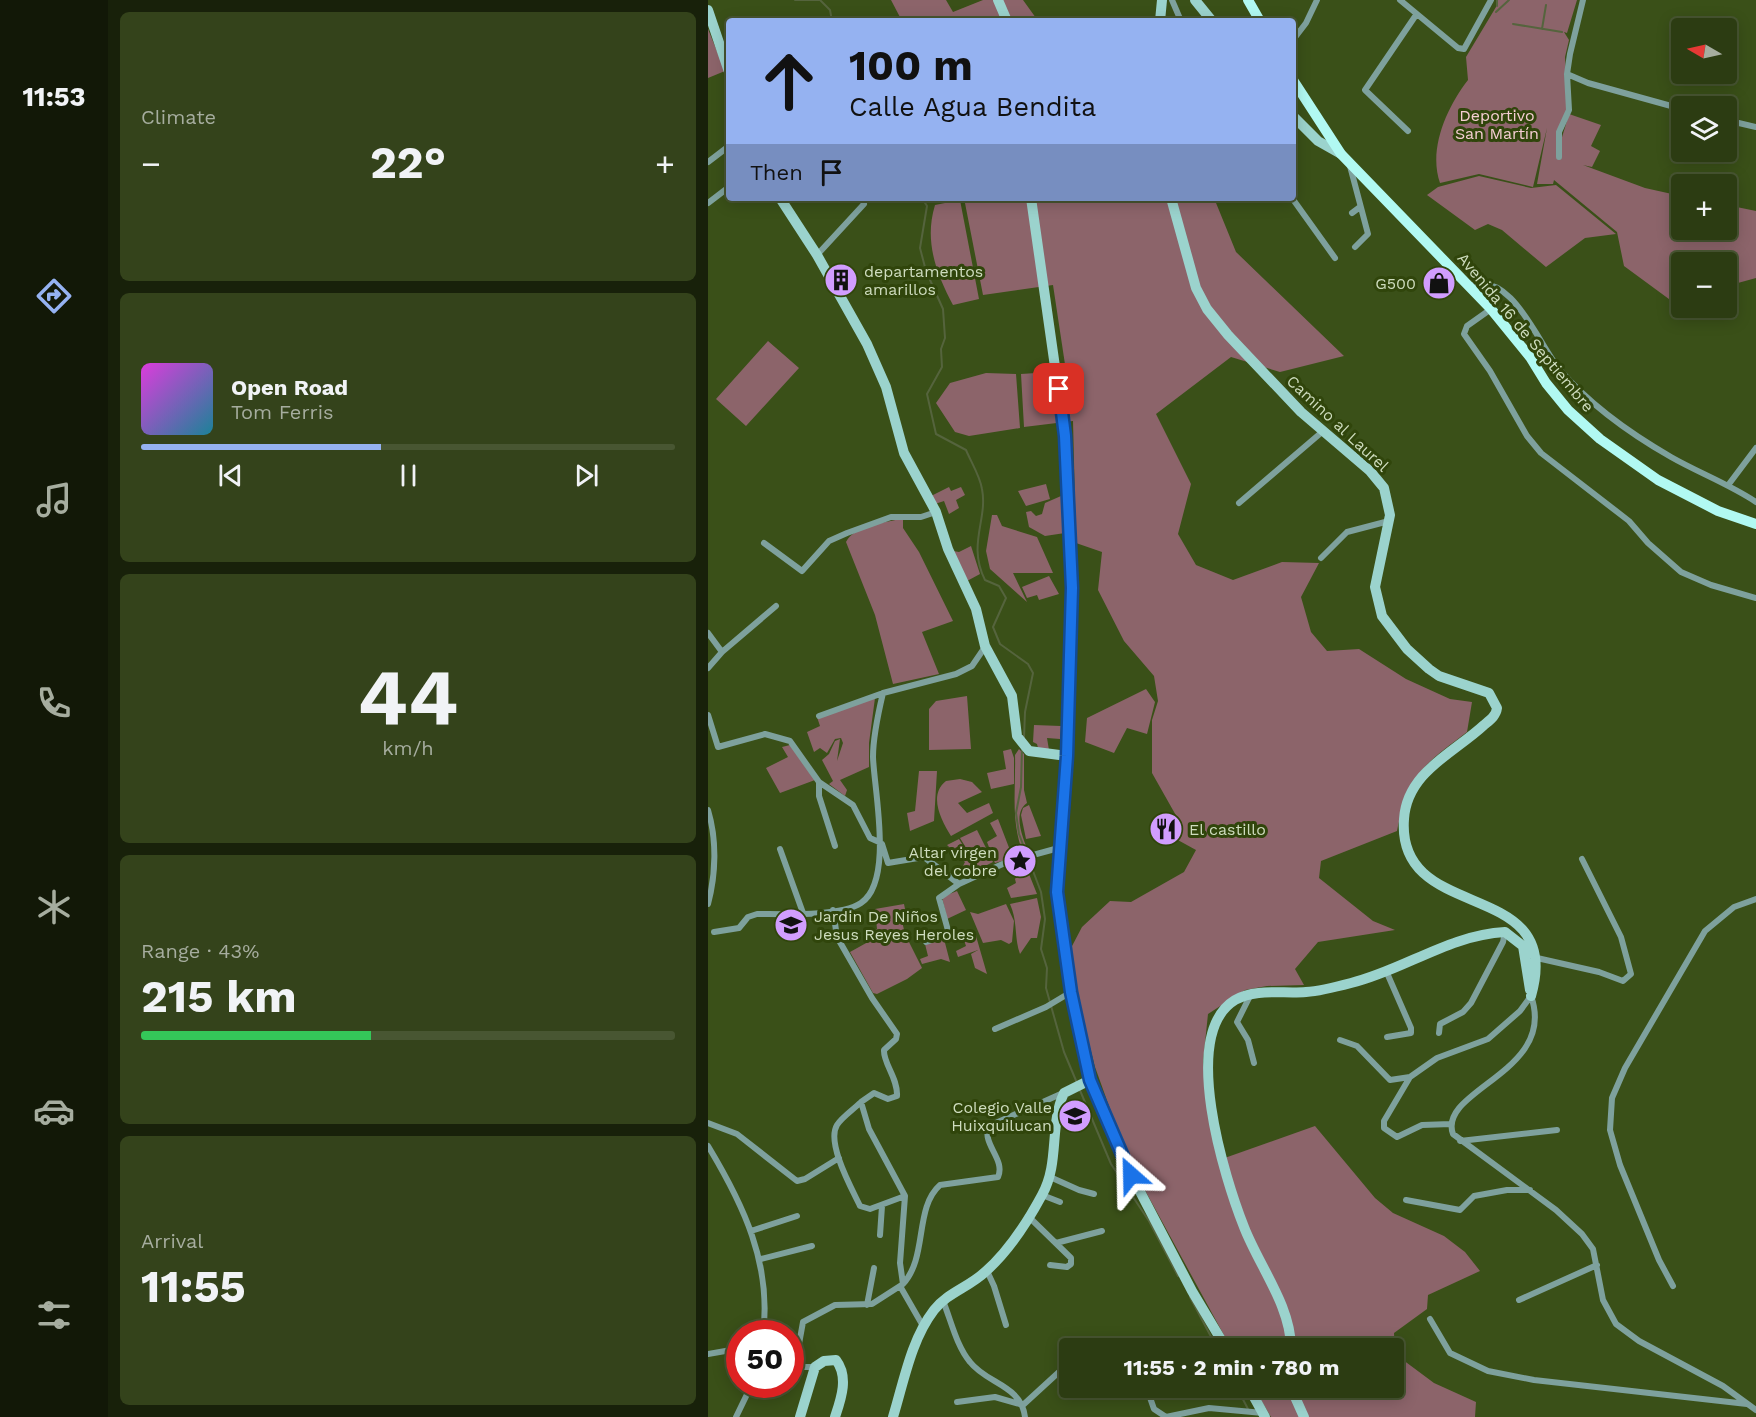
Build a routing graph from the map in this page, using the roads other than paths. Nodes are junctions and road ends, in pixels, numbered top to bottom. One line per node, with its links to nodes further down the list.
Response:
1 (998, 0): 12 (main road)
2 (1162, 0): 13 (main road)
3 (1172, 0): 14 (street)
4 (1195, 0): 15 (main road)
5 (1248, 0): 16 (main road)
6 (1317, 0): 17 (street)
7 (1400, 0): 11 (street)
8 (1491, 0): 11 (street)
9 (1582, 0): 19 (street)
10 (708, 10): 18 (main road)
11 (1416, 15): 25 (street)
12 (1006, 18)
13 (1160, 18)
14 (1180, 18)
15 (1210, 18)
16 (1258, 18)
17 (1296, 36)
18 (726, 63)
19 (1567, 74): 21 (street); 27 (street)
20 (1296, 84): 28 (main road, Avenida 16 de Septiembre)
21 (1671, 106)
22 (1296, 119): 28 (main road)
23 (1737, 123): 24 (street)
24 (1756, 127)
25 (1408, 131)
26 (726, 148): 29 (street)
27 (1559, 157)
28 (1345, 158): 37 (street); 42 (main road, Avenida 16 de Septiembre)
29 (708, 162)
30 (726, 189): 35 (street)
31 (782, 201): 40 (main road)
32 (1031, 201): 63 (main road)
33 (1172, 201): 44 (main road, Camino al Laurel)
34 (1294, 201): 41 (street)
35 (708, 203)
36 (864, 204): 40 (street)
37 (1360, 207): 38 (street); 39 (street)
38 (1352, 213)
39 (1355, 247)
40 (817, 255): 49 (main road)
41 (1335, 258)
42 (1470, 286): 43 (main road, Avenida 16 de Septiembre); 46 (street)
43 (1491, 309): 51 (main road, Avenida 16 de Septiembre); 54 (street)
44 (1322, 432): 48 (street); 50 (main road, Camino al Laurel)
45 (1756, 448): 46 (street)
46 (1729, 484): 47 (street)
47 (1756, 502)
48 (1239, 503)
49 (936, 512): 52 (street); 57 (main road)
50 (1390, 521): 53 (street); 80 (main road, Camino al Laurel)
51 (1756, 524)
52 (764, 543)
53 (1321, 558)
54 (1756, 598)
55 (776, 606): 58 (street)
56 (708, 633): 58 (street)
57 (985, 646): 60 (street); 63 (main road)
58 (722, 652): 59 (street)
59 (708, 668)
60 (883, 693): 62 (street); 67 (street)
61 (708, 715): 64 (street)
62 (819, 716)
63 (1067, 756): 82 (main road)
64 (819, 782): 67 (street); 68 (street)
65 (708, 810): 66 (street)
66 (710, 821): 74 (street)
67 (879, 842): 72 (street); 75 (street)
68 (835, 846)
69 (780, 849): 76 (street)
70 (1055, 849): 72 (street)
71 (1582, 859): 80 (street)
72 (959, 884): 79 (street)
73 (1756, 899): 121 (street)
74 (708, 904)
75 (833, 910): 76 (street); 93 (street)
76 (802, 913): 77 (street)
77 (714, 932)
78 (1505, 932): 81 (main road); 84 (main road); 86 (street)
79 (926, 942)
80 (1537, 958): 84 (main road)
81 (1387, 973): 83 (main road); 87 (street)
82 (1071, 992): 85 (street); 91 (main road)
83 (1251, 994): 89 (street); 131 (main road)
84 (1531, 996): 90 (street); 95 (street)
85 (995, 1029)
86 (1439, 1033)
87 (1387, 1036)
88 (1341, 1040): 90 (street)
89 (1254, 1063)
90 (1410, 1077): 95 (street)
91 (1090, 1080): 92 (main road); 130 (main road)
92 (1064, 1093): 100 (main road); 120 (street)
93 (861, 1102): 99 (street); 104 (street)
94 (708, 1123): 99 (street)
95 (1451, 1124): 97 (street)
96 (1557, 1131): 97 (street)
97 (1459, 1141): 101 (street)
98 (708, 1146): 110 (street)
99 (839, 1158): 107 (street)
100 (1050, 1177): 102 (street); 103 (main road)
101 (1531, 1190): 105 (street); 117 (street)
102 (1094, 1194)
103 (1042, 1195): 106 (street); 109 (main road)
104 (905, 1196): 107 (street); 120 (street)
105 (1406, 1200)
106 (1060, 1202)
107 (882, 1206): 112 (street)
108 (797, 1215): 110 (street)
109 (1028, 1216): 113 (street); 119 (main road)
110 (751, 1231): 115 (street)
111 (1102, 1231): 113 (street)
112 (880, 1235)
113 (1056, 1243): 116 (street)
114 (812, 1246): 115 (street)
115 (761, 1259): 126 (street)
116 (1050, 1265)
117 (1597, 1265): 122 (street); 142 (street)
118 (874, 1268): 124 (street)
119 (987, 1271): 123 (main road); 128 (street)
120 (902, 1285): 124 (street); 129 (street)
121 (1673, 1286)
122 (1519, 1300)
123 (943, 1301): 129 (main road); 143 (street)
124 (867, 1305): 127 (street)
125 (1430, 1319): 142 (street)
126 (764, 1320)
127 (804, 1324)
128 (1006, 1325)
129 (923, 1326): 149 (main road)
130 (1220, 1338)
131 (1290, 1338)
132 (726, 1351): 133 (street)
133 (708, 1354)
134 (804, 1367): 135 (street)
135 (815, 1367): 147 (main road); 148 (main road)
136 (1059, 1372): 143 (street)
137 (745, 1398): 146 (street)
138 (1150, 1398): 151 (street)
139 (1253, 1398): 145 (main road)
140 (1295, 1398): 152 (main road)
141 (957, 1402): 143 (street)
142 (1748, 1404): 144 (street)
143 (1023, 1405): 150 (street)
144 (1756, 1410)
145 (1261, 1414): 151 (street)
146 (736, 1417)
147 (800, 1417)
148 (835, 1417)
149 (893, 1417)
150 (1025, 1417)
151 (1166, 1417)
152 (1304, 1417)

